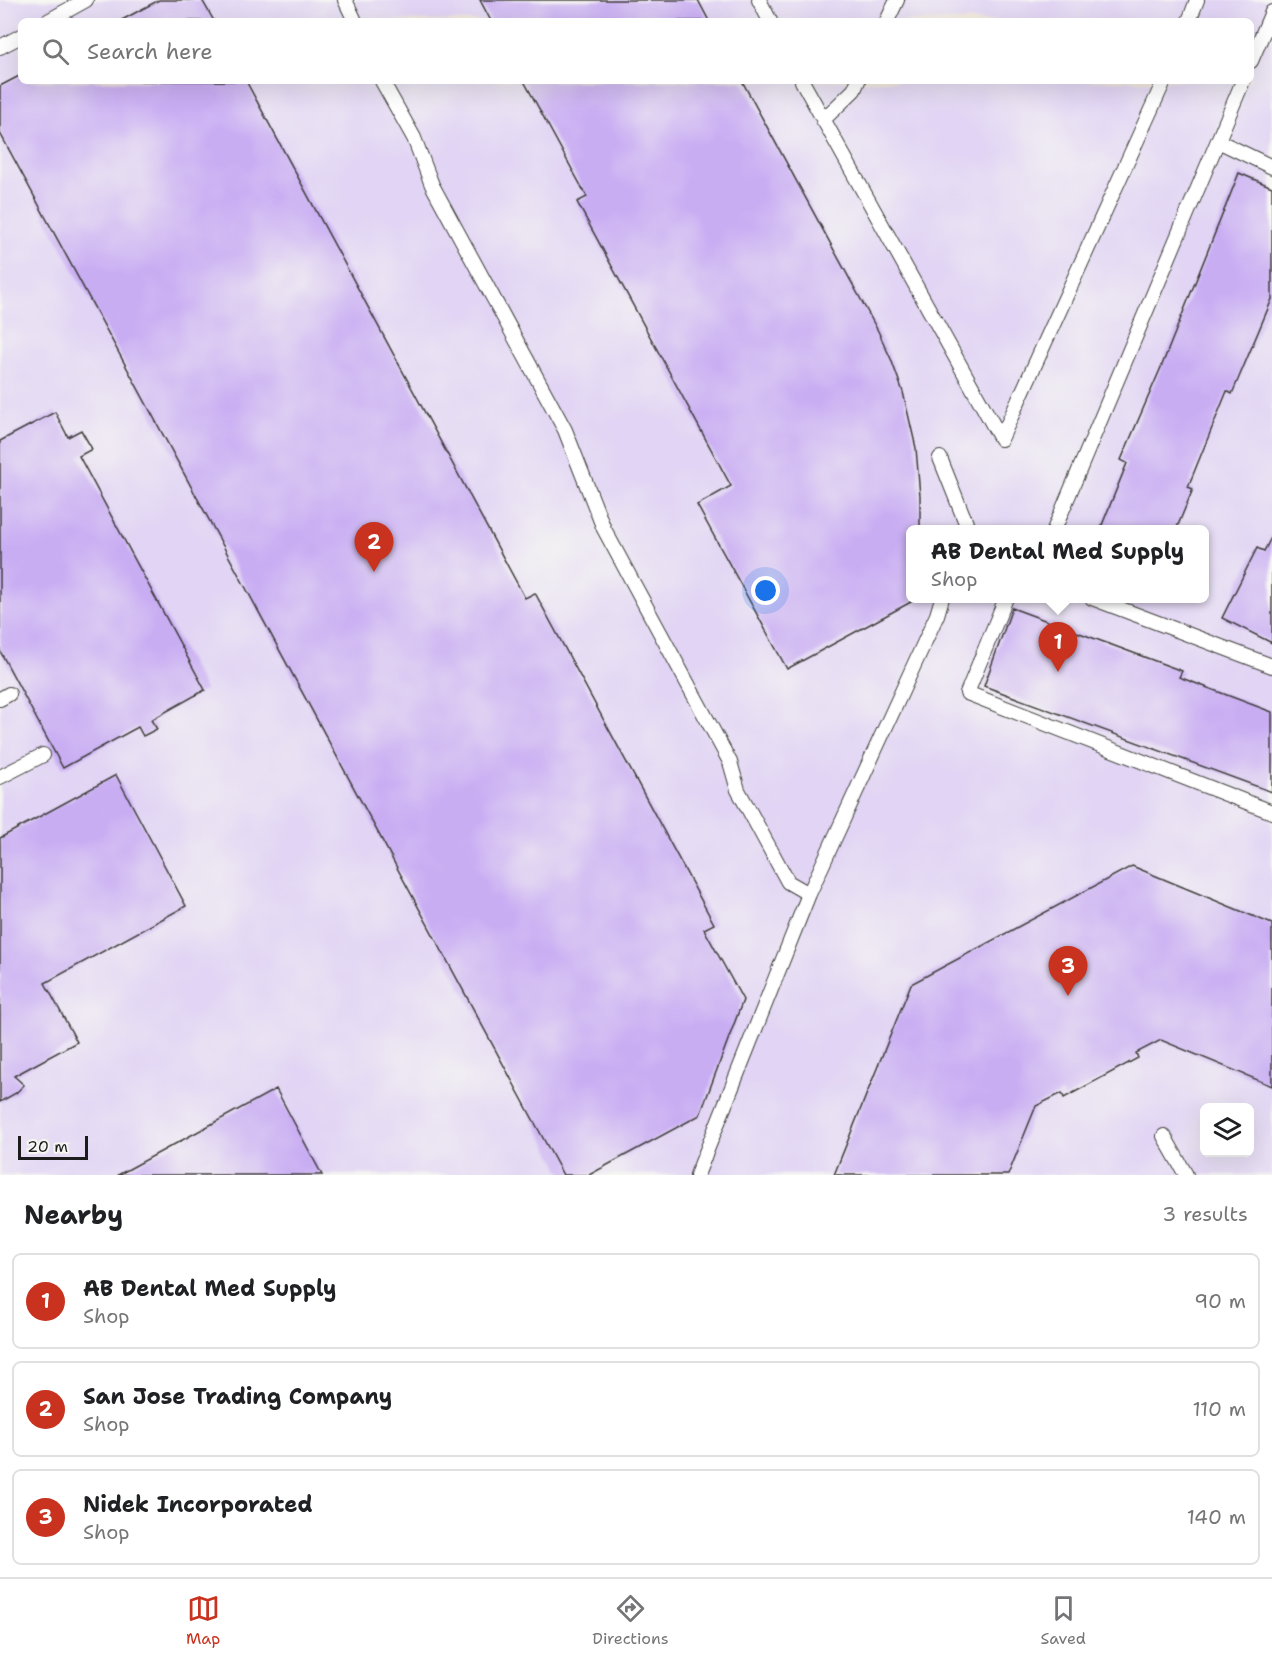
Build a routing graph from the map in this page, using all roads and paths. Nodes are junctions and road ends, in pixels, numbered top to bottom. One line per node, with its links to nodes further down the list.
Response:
1 (86, 0): 7 (lane)
2 (345, 0): 8 (lane)
3 (759, 0): 9 (lane)
4 (897, 0): 10 (lane)
5 (1197, 0): 11 (lane)
6 (1272, 12): 14 (lane)
7 (53, 18)
8 (354, 18)
9 (768, 18)
10 (888, 18)
11 (1190, 18)
12 (18, 38): 13 (lane)
13 (0, 47)
14 (1254, 54)
15 (384, 84): 33 (lane)
16 (804, 84): 20 (lane)
17 (857, 84): 20 (lane)
18 (1163, 84): 20 (lane)
19 (1242, 84): 21 (lane)
20 (823, 120)
21 (1218, 141): 22 (lane); 25 (lane)
22 (1272, 167)
23 (940, 458): 24 (lane)
24 (966, 525)
25 (1056, 525)
26 (941, 603): 33 (lane)
27 (1004, 603): 32 (lane)
28 (1105, 603): 29 (lane)
29 (1272, 666)
30 (43, 755): 31 (lane)
31 (0, 777)
32 (1272, 812)
33 (809, 894): 35 (lane)
34 (1164, 1136): 36 (lane)
35 (697, 1175)
36 (1186, 1175)

